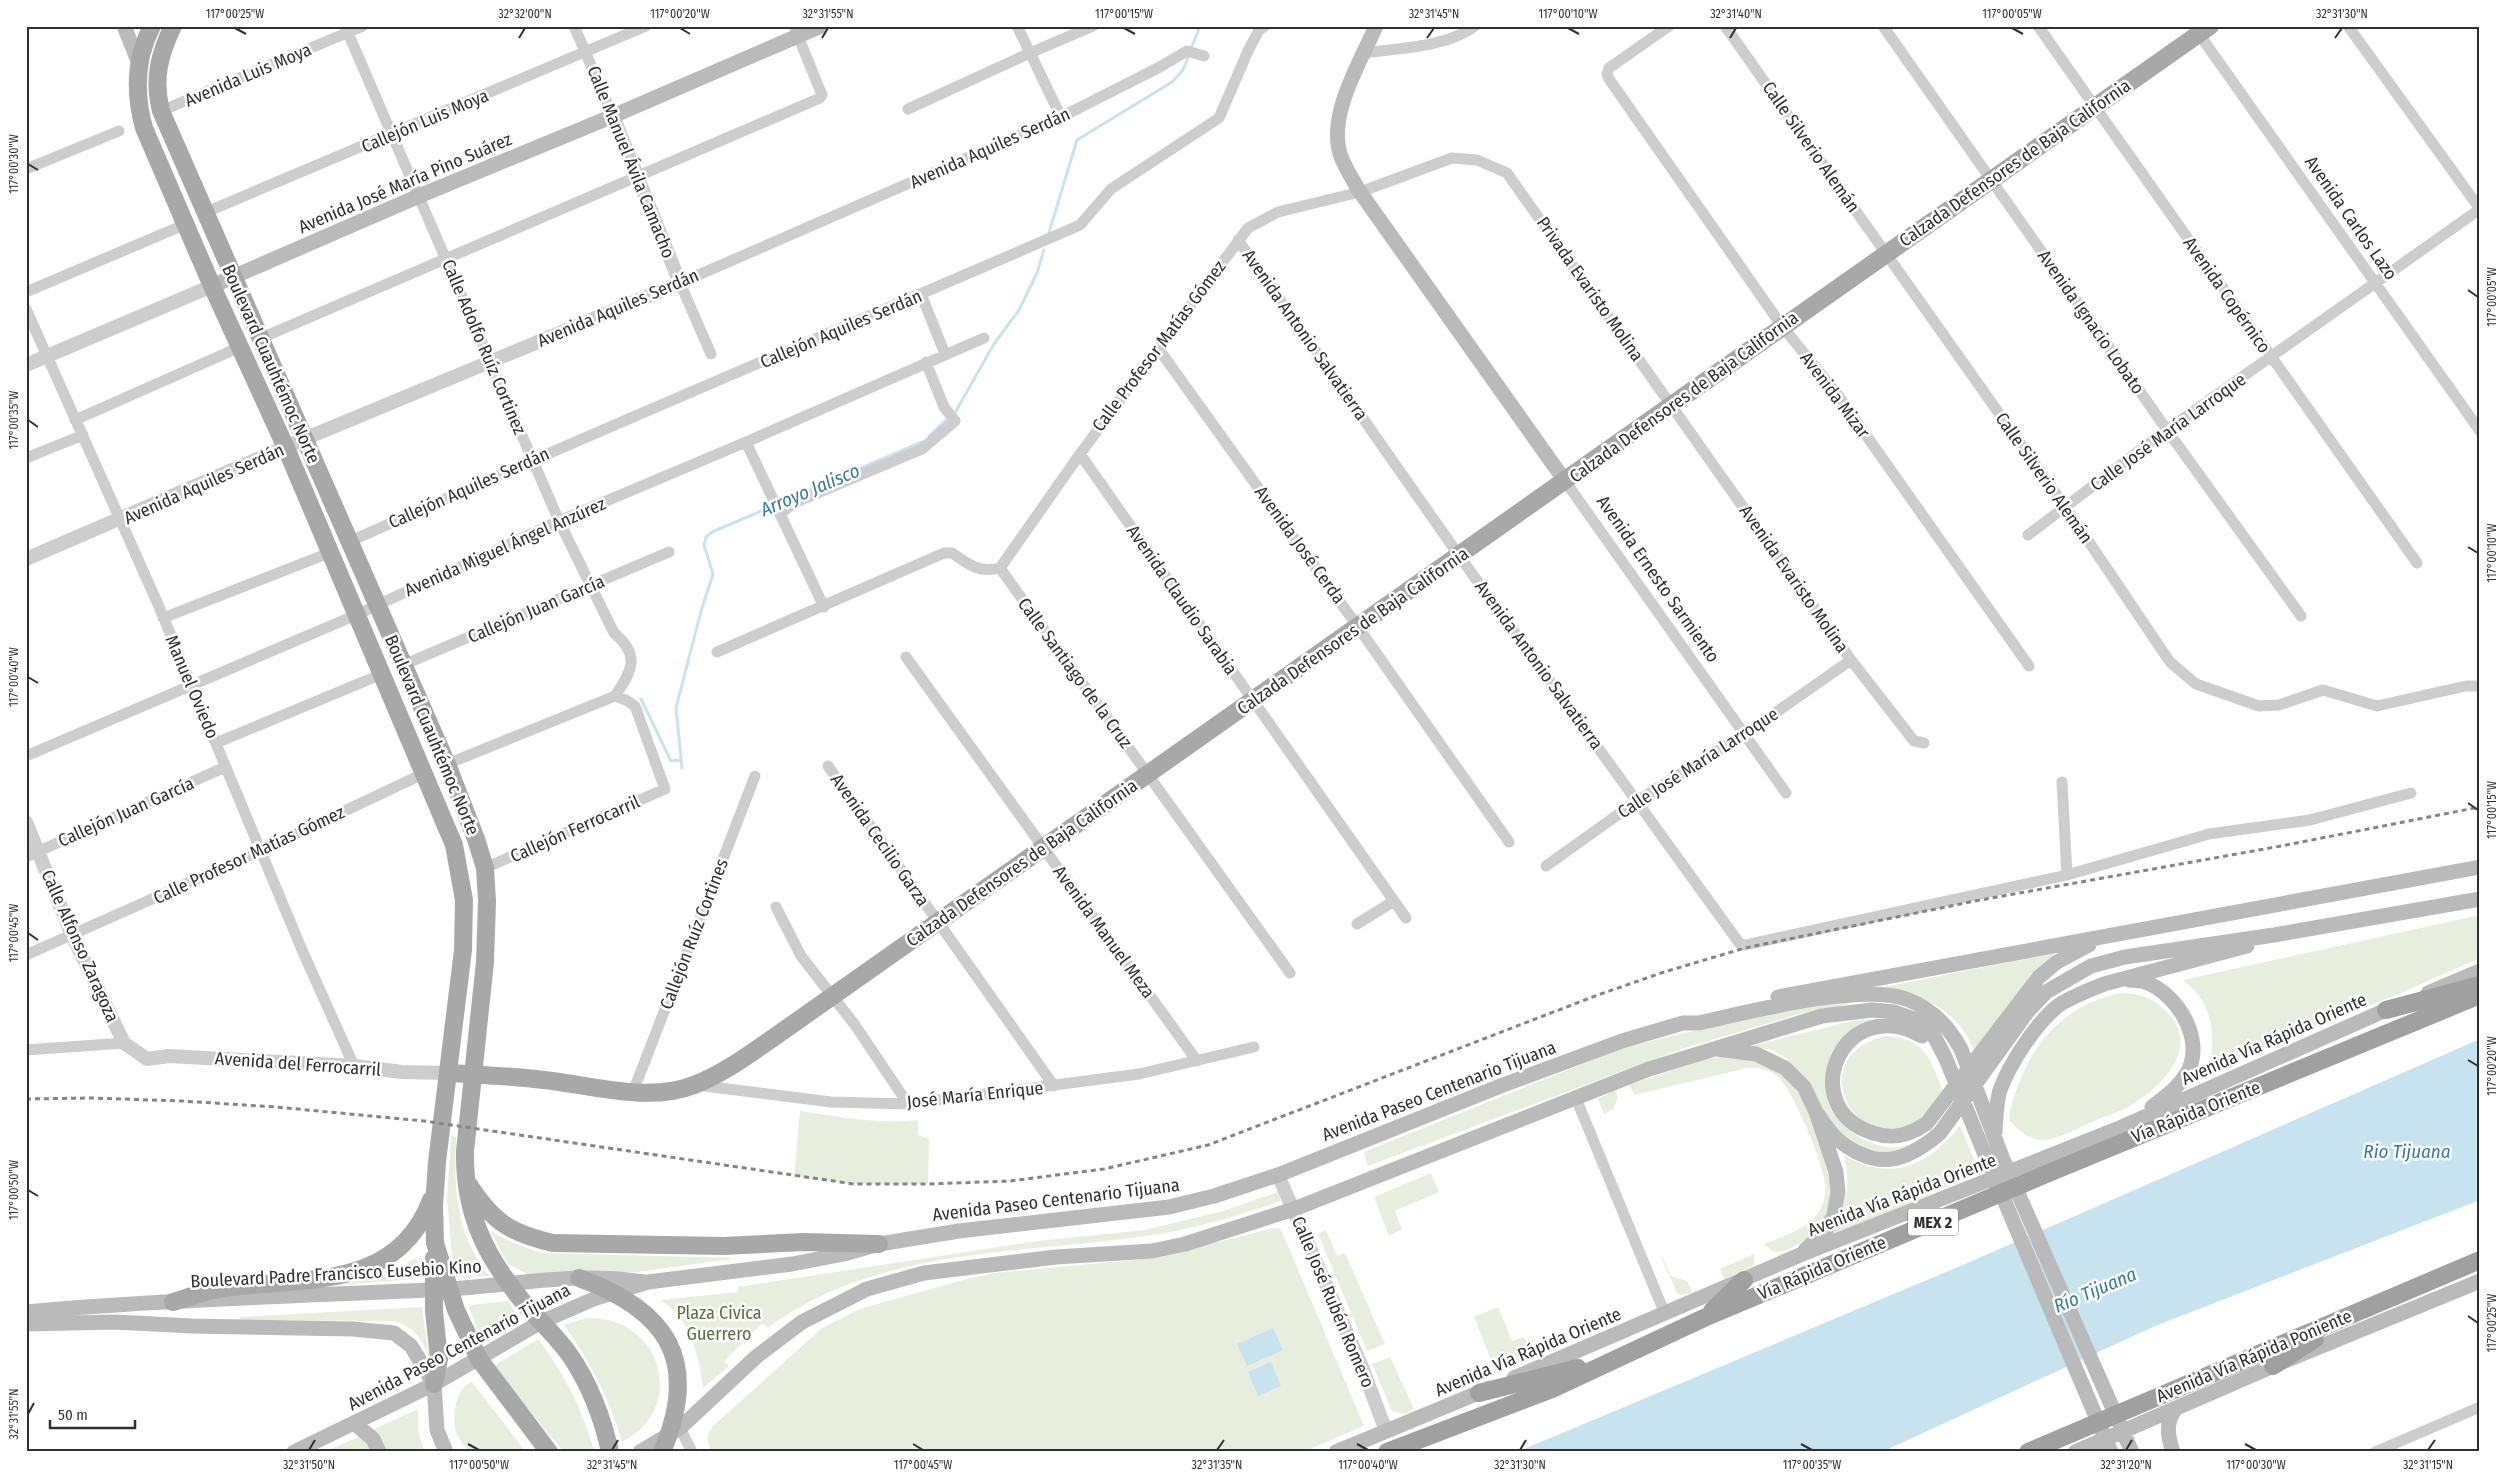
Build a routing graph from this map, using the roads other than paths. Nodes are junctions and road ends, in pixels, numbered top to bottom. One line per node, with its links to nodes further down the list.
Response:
1 (124, 26): 25 (main road)
2 (152, 26): 25 (main road, Boulevard Cuauhtémoc Norte)
3 (172, 26): 28 (main road, Boulevard Cuauhtémoc Norte)
4 (363, 26): 19 (street, Avenida Luis Moya)
5 (574, 26): 21 (street, Calle Manuel Ávila Camacho)
6 (646, 26): 21 (street, Callejón Luis Moya)
7 (822, 26): 20 (main road, Avenida José María Pino Suárez)
8 (1016, 26): 22 (street)
9 (1093, 26): 22 (street)
10 (1376, 26): 24 (main road, Avenida Ernesto Sarmiento)
11 (1474, 26): 24 (street)
12 (1669, 26): 52 (street, Avenida Mizar)
13 (1725, 26): 43 (street, Calle Silverio Alemán)
14 (1883, 26): 36 (street, Avenida Ignacio Lobato)
15 (2038, 26): 26 (street, Avenida Copérnico)
16 (2348, 26): 39 (street)
17 (1262, 28): 50 (street, Callejón Aquiles Serdán)
18 (2201, 29): 26 (main road, Calzada Defensores de Baja California); 47 (street, Avenida Carlos Lazo)
19 (347, 30): 28 (street, Avenida Luis Moya); 32 (street, Calle Adolfo Ruíz Cortinez)
20 (796, 31): 29 (main road, Avenida José María Pino Suárez); 35 (street)
21 (585, 52): 29 (street, Calle Manuel Ávila Camacho); 32 (street, Callejón Luis Moya)
22 (1030, 53): 27 (street); 30 (street)
23 (1195, 53): 30 (street, Avenida Aquiles Serdán)
24 (1364, 53): 37 (main road, Avenida Ernesto Sarmiento)
25 (138, 62): 41 (main road, Boulevard Cuauhtémoc Norte)
26 (2095, 107): 36 (main road, Calzada Defensores de Baja California); 60 (street, Avenida Copérnico)
27 (908, 109)
28 (161, 111): 40 (main road, Boulevard Cuauhtémoc Norte)
29 (613, 116): 35 (street, Calle Manuel Ávila Camacho); 38 (main road, Avenida José María Pino Suárez)
30 (1061, 117): 46 (street, Avenida Aquiles Serdán)
31 (119, 131): 33 (street)
32 (394, 134): 38 (street, Calle Adolfo Ruíz Cortinez); 40 (street, Callejón Luis Moya)
33 (26, 169)
34 (1507, 172): 37 (street, Calle Profesor Matías Gómez); 64 (street, Privada Evaristo Molina)
35 (638, 176): 44 (street); 46 (street, Calle Manuel Ávila Camacho)
36 (1992, 180): 43 (main road, Calzada Defensores de Baja California); 66 (street, Avenida Ignacio Lobato)
37 (1360, 192): 42 (street, Calle Profesor Matías Gómez); 75 (main road, Avenida Ernesto Sarmiento)
38 (419, 196): 44 (street, Calle Adolfo Ruíz Cortinez); 45 (main road, Avenida José María Pino Suárez)
39 (2480, 209): 47 (street, Calle José María Larroque)
40 (204, 213): 45 (main road, Boulevard Cuauhtémoc Norte)
41 (186, 224): 48 (main road, Boulevard Cuauhtémoc Norte); 49 (street)
42 (1238, 240): 56 (street, Calle Profesor Matías Gómez); 84 (street, Avenida Antonio Salvatierra)
43 (1887, 254): 52 (main road, Calzada Defensores de Baja California); 76 (street, Calle Silverio Alemán)
44 (446, 257): 54 (street); 61 (street, Calle Adolfo Ruíz Cortinez)
45 (232, 276): 48 (main road, Avenida José María Pino Suárez); 54 (main road, Boulevard Cuauhtémoc Norte)
46 (680, 282): 57 (street, Calle Manuel Ávila Camacho); 61 (street, Avenida Aquiles Serdán)
47 (2375, 284): 60 (street, Calle José María Larroque); 67 (street, Avenida Carlos Lazo)
48 (212, 286): 55 (main road, Boulevard Cuauhtémoc Norte); 59 (street, Avenida José María Pino Suárez)
49 (26, 292)
50 (921, 294): 58 (street); 74 (street, Callejón Aquiles Serdán)
51 (26, 309): 59 (street, Manuel Oviedo)
52 (1782, 326): 64 (main road, Calzada Defensores de Baja California); 99 (street, Avenida Mizar)
53 (984, 338): 58 (street, Avenida Miguel Ángel Anzúrez)
54 (259, 339): 69 (main road, Boulevard Cuauhtémoc Norte)
55 (240, 347): 65 (street); 71 (main road, Boulevard Cuauhtémoc Norte)
56 (1158, 348): 72 (street, Calle Profesor Matías Gómez); 94 (street, Avenida José Cerda)
57 (711, 354)
58 (944, 354): 62 (street, Avenida Miguel Ángel Anzúrez)
59 (46, 356): 63 (street, Avenida José María Pino Suárez); 65 (street, Manuel Oviedo)
60 (2271, 357): 66 (street, Calle José María Larroque); 86 (street, Avenida Copérnico)
61 (492, 362): 69 (street, Avenida Aquiles Serdán); 74 (street, Calle Adolfo Ruíz Cortinez)
62 (926, 362): 70 (street, Avenida Miguel Ángel Anzúrez); 77 (street)
63 (26, 365)
64 (1672, 406): 75 (main road, Calzada Defensores de Baja California); 97 (street, Avenida Evaristo Molina)
65 (76, 420): 68 (street, Manuel Oviedo)
66 (2168, 430): 76 (street, Calle José María Larroque); 92 (street, Avenida Ignacio Lobato)
67 (2480, 431)
68 (83, 435): 73 (street); 78 (street, Manuel Oviedo)
69 (304, 439): 71 (street, Avenida Aquiles Serdán); 81 (main road, Boulevard Cuauhtémoc Norte)
70 (746, 442): 77 (street); 79 (street, Avenida Miguel Ángel Anzúrez)
71 (286, 448): 78 (street, Avenida Aquiles Serdán); 83 (main road, Boulevard Cuauhtémoc Norte)
72 (1080, 454): 87 (street, Calle Profesor Matías Gómez); 104 (street, Avenida Claudio Sarabia)
73 (26, 458)
74 (532, 460): 79 (street, Calle Adolfo Ruíz Cortinez); 81 (street, Callejón Aquiles Serdán)
75 (1565, 481): 84 (main road, Calzada Defensores de Baja California); 105 (street, Avenida Ernesto Sarmiento)
76 (2066, 508): 80 (street, Calle José María Larroque); 102 (street, Calle Silverio Alemán)
77 (780, 513): 90 (street)
78 (120, 520): 85 (street, Avenida Aquiles Serdán); 93 (street, Manuel Oviedo)
79 (559, 521): 88 (street, Calle Adolfo Ruíz Cortinez); 89 (street, Avenida Miguel Ángel Anzúrez)
80 (2028, 535)
81 (350, 541): 89 (main road, Boulevard Cuauhtémoc Norte)
82 (669, 552): 88 (street, Callejón Juan García)
83 (330, 553): 91 (main road, Boulevard Cuauhtémoc Norte); 93 (street)
84 (1460, 556): 94 (main road, Calzada Defensores de Baja California); 118 (street, Avenida Antonio Salvatierra)
85 (26, 559)
86 (2417, 563)
87 (1000, 568): 90 (street); 113 (street, Calle Santiago de la Cruz)
88 (592, 586): 98 (street, Callejón Juan García); 103 (street, Calle Adolfo Ruíz Cortinez)
89 (377, 604): 91 (street, Avenida Miguel Ángel Anzúrez); 98 (main road, Boulevard Cuauhtémoc Norte)
90 (824, 607): 95 (street)
91 (356, 615): 100 (main road, Boulevard Cuauhtémoc Norte); 101 (street, Avenida Miguel Ángel Anzúrez)
92 (2301, 616)
93 (163, 618): 101 (street, Manuel Oviedo)
94 (1358, 627): 104 (main road, Calzada Defensores de Baja California); 120 (street, Avenida José Cerda)
95 (717, 652)
96 (906, 657): 121 (street, Avenida Manuel Meza)
97 (1851, 660): 105 (street, Calle José María Larroque); 107 (street, Avenida Evaristo Molina)
98 (403, 665): 109 (main road, Boulevard Cuauhtémoc Norte)
99 (2029, 666)
100 (382, 674): 106 (street); 112 (main road, Boulevard Cuauhtémoc Norte)
101 (191, 684): 106 (street, Manuel Oviedo); 108 (street, Avenida Miguel Ángel Anzúrez)
102 (2480, 686)
103 (615, 696): 109 (street); 126 (street, Callejón Ferrocarril)
104 (1253, 701): 113 (main road, Calzada Defensores de Baja California); 129 (street, Avenida Claudio Sarabia)
105 (1745, 734): 117 (street, Avenida Ernesto Sarmiento); 118 (street, Calle José María Larroque)
106 (216, 743): 111 (street, Manuel Oviedo)
107 (1924, 743)
108 (26, 756)
109 (447, 764): 126 (main road, Boulevard Cuauhtémoc Norte)
110 (828, 766): 132 (street, Avenida Cecilio Garza)
111 (225, 767): 122 (street, Manuel Oviedo); 123 (street, Callejón Juan García)
112 (425, 773): 122 (street, Calle Profesor Matías Gómez); 154 (main road, Boulevard Cuauhtémoc Norte)
113 (1148, 774): 121 (main road, Calzada Defensores de Baja California); 139 (street, Calle Santiago de la Cruz)
114 (755, 776): 158 (street, Callejón Ruíz Cortines)
115 (2062, 782): 127 (street)
116 (2410, 793): 127 (street)
117 (1786, 794)
118 (1637, 801): 124 (street, Calle José María Larroque); 127 (street, Avenida Antonio Salvatierra)
119 (26, 822): 123 (street, Calle Alfonso Zaragoza)
120 (1508, 842)
121 (1043, 848): 132 (main road, Calzada Defensores de Baja California); 152 (street, Avenida Manuel Meza)
122 (260, 851): 134 (street, Calle Profesor Matías Gómez); 153 (street, Manuel Oviedo)
123 (33, 854): 134 (street, Calle Alfonso Zaragoza)
124 (1546, 866)
125 (2480, 867): 136 (main road)
126 (484, 868): 155 (main road, Boulevard Cuauhtémoc Norte)
127 (2067, 874)
128 (2480, 899): 135 (main road)
129 (1394, 901): 131 (street, Avenida Claudio Sarabia); 133 (street)
130 (776, 907): 143 (street)
131 (1406, 918)
132 (938, 922): 143 (main road, Calzada Defensores de Baja California); 157 (street, Avenida Cecilio Garza)
133 (1357, 924)
134 (72, 935): 137 (street, Calle Profesor Matías Gómez); 146 (street, Calle Alfonso Zaragoza)
135 (2274, 935): 140 (main road); 161 (main road)
136 (2101, 938): 145 (main road); 151 (main road)
137 (26, 955)
138 (2480, 971): 144 (main road, Avenida Vía Rápida Oriente)
139 (1290, 973)
140 (2120, 980): 162 (main road); 163 (main road)
141 (2480, 984): 144 (highway)
142 (2480, 995): 183 (highway, Vía Rápida Oriente / MEX 2)
143 (832, 997): 156 (main road, Calzada Defensores de Baja California); 160 (street)
144 (2386, 1010): 162 (main road, Avenida Vía Rápida Oriente)
145 (1683, 1023): 163 (main road, Avenida Paseo Centenario Tijuana); 165 (main road, Avenida Paseo Centenario Tijuana)
146 (124, 1043): 149 (street); 150 (street, Calle Alfonso Zaragoza)
147 (1254, 1047): 152 (street, José María Enrique)
148 (1713, 1048): 151 (main road); 159 (main road); 161 (main road)
149 (26, 1050)
150 (147, 1058): 153 (street, Avenida del Ferrocarril)
151 (1946, 1058): 164 (main road)
152 (1197, 1061): 157 (street, José María Enrique)
153 (354, 1066): 154 (street, Avenida del Ferrocarril)
154 (448, 1073): 155 (main road, Calzada Defensores de Baja California); 167 (main road, Boulevard Cuauhtémoc Norte)
155 (474, 1074): 158 (main road, Calzada Defensores de Baja California); 166 (main road, Boulevard Cuauhtémoc Norte)
156 (694, 1085): 158 (main road, Calzada Defensores de Baja California); 160 (street, José María Enrique)
157 (1054, 1086): 160 (street, José María Enrique)
158 (633, 1092)
159 (1575, 1096): 168 (main road); 182 (street)
160 (908, 1104)
161 (1816, 1112): 170 (main road)
162 (2117, 1129): 170 (main road, Avenida Vía Rápida Oriente)
163 (1994, 1139): 164 (main road, Avenida Paseo Centenario Tijuana)
164 (1995, 1160): 196 (main road); 208 (main road)
165 (1278, 1175): 168 (street, Calle José Rubén Romero); 169 (main road, Avenida Paseo Centenario Tijuana)
166 (464, 1178): 169 (main road); 174 (main road, Boulevard Cuauhtémoc Norte)
167 (435, 1190): 177 (main road, Boulevard Cuauhtémoc Norte); 179 (main road)
168 (1294, 1209): 194 (street, Calle José Rubén Romero); 195 (main road)
169 (879, 1244): 175 (main road, Avenida Paseo Centenario Tijuana)
170 (1800, 1255): 173 (main road, Avenida Vía Rápida Oriente)
171 (2479, 1260): 181 (highway, Avenida Vía Rápida Poniente)
172 (579, 1278): 174 (main road, Boulevard Padre Francisco Eusebio Kino); 175 (main road, Boulevard Padre Francisco Eusebio Kino); 178 (main road)
173 (1744, 1280): 182 (main road, Avenida Vía Rápida Oriente); 183 (highway)
174 (508, 1282): 177 (main road, Boulevard Padre Francisco Eusebio Kino); 184 (main road, Boulevard Cuauhtémoc Norte)
175 (648, 1282): 178 (main road, Avenida Paseo Centenario Tijuana)
176 (2478, 1286): 188 (main road, Avenida Vía Rápida Poniente)
177 (442, 1289): 179 (main road, Boulevard Padre Francisco Eusebio Kino); 186 (main road); 189 (main road)
178 (614, 1293): 184 (main road, Avenida Paseo Centenario Tijuana); 195 (main road)
179 (173, 1302): 180 (main road, Boulevard Padre Francisco Eusebio Kino)
180 (26, 1312)
181 (2358, 1312): 188 (highway); 206 (highway, Avenida Vía Rápida Poniente)
182 (1665, 1314): 190 (main road, Avenida Vía Rápida Oriente)
183 (1704, 1318): 187 (highway, Vía Rápida Oriente / MEX 2)
184 (541, 1322): 186 (main road, Avenida Paseo Centenario Tijuana); 201 (main road, Boulevard Cuauhtémoc Norte)
185 (26, 1324): 189 (main road)
186 (479, 1359): 189 (main road, Avenida Paseo Centenario Tijuana); 200 (main road)
187 (1615, 1360): 190 (highway); 205 (highway, Vía Rápida Oriente / MEX 2)
188 (2273, 1366): 192 (main road, Avenida Vía Rápida Poniente)
189 (434, 1384): 193 (main road, Avenida Paseo Centenario Tijuana); 199 (main road)
190 (1479, 1393): 194 (main road, Avenida Vía Rápida Oriente)
191 (2480, 1407): 210 (street)
192 (2175, 1410): 207 (main road, Avenida Vía Rápida Poniente); 209 (main road)
193 (354, 1423): 197 (main road, Avenida Paseo Centenario Tijuana); 198 (main road)
194 (1386, 1431): 204 (main road, Avenida Vía Rápida Oriente)
195 (670, 1439): 202 (main road); 203 (street)
196 (2131, 1451)
197 (294, 1452)
198 (379, 1452)
199 (446, 1452)
200 (549, 1452)
201 (610, 1452)
202 (640, 1452)
203 (692, 1452)
204 (1336, 1452)
205 (1387, 1452)
206 (2028, 1452)
207 (2075, 1452)
208 (2111, 1452)
209 (2173, 1452)
210 (2375, 1452)

